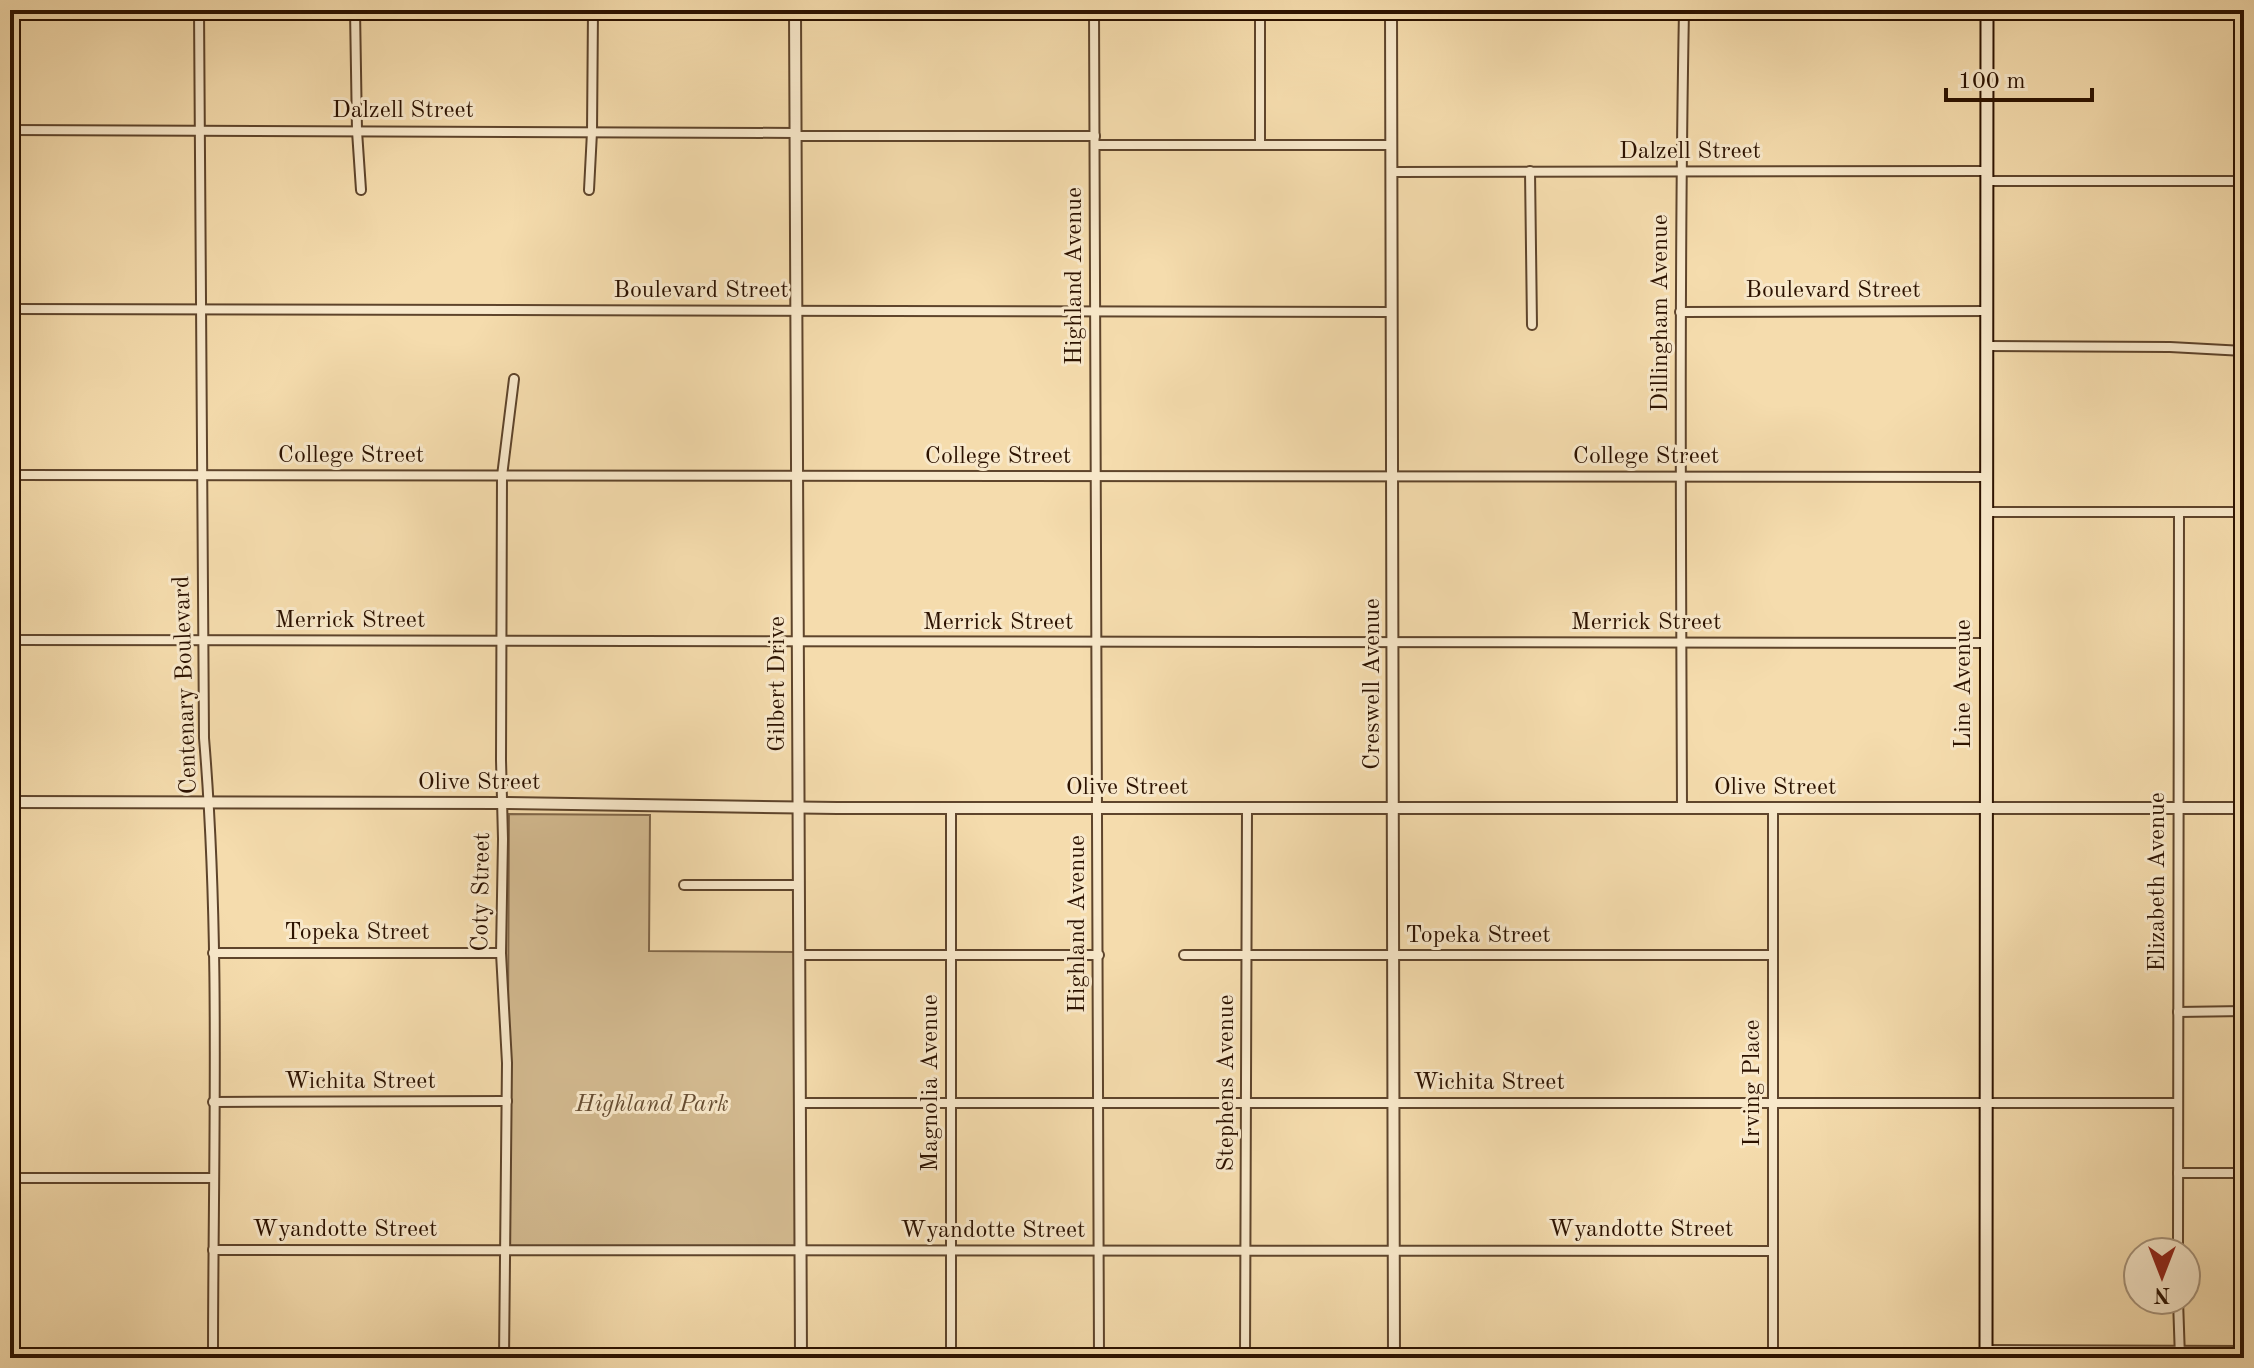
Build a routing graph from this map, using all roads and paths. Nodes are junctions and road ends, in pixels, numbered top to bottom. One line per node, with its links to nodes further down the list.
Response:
1 (199, 10): 12 (street, Centenary Boulevard)
2 (355, 10): 13 (street)
3 (593, 10): 14 (street)
4 (795, 10): 15 (street, Gilbert Drive)
5 (1094, 10): 16 (street, Highland Avenue)
6 (1260, 10): 17 (street)
7 (1391, 10): 18 (street, Creswell Avenue)
8 (1684, 10): 21 (street, Dillingham Avenue)
9 (1987, 12): 10 (street); 22 (main road, Line Avenue)
10 (2244, 15)
11 (10, 130): 12 (street, Dalzell Street)
12 (200, 130): 13 (street, Dalzell Street); 27 (street, Centenary Boulevard)
13 (357, 131): 14 (street, Dalzell Street); 24 (street)
14 (592, 132): 15 (street, Dalzell Street); 25 (street)
15 (795, 135): 16 (street, Dalzell Street); 28 (street, Gilbert Drive)
16 (1095, 141): 17 (street, Dalzell Street); 30 (street, Highland Avenue)
17 (1260, 145): 18 (street, Dalzell Street)
18 (1392, 145): 20 (street, Creswell Avenue)
19 (1530, 171): 20 (street, Dalzell Street); 21 (street, Dalzell Street); 33 (street)
20 (1392, 172): 31 (street, Creswell Avenue)
21 (1682, 172): 22 (street, Dalzell Street); 32 (street, Dillingham Avenue)
22 (1987, 176): 23 (street, Dalzell Street); 29 (main road, Line Avenue)
23 (2244, 181)
24 (361, 190)
25 (589, 190)
26 (10, 309): 27 (street, Boulevard Street)
27 (201, 310): 28 (street, Boulevard Street); 38 (street, Centenary Boulevard)
28 (797, 311): 30 (street, Boulevard Street); 40 (street, Gilbert Drive)
29 (1987, 311): 32 (street, Boulevard Street); 34 (main road, Line Avenue)
30 (1096, 312): 31 (street, Boulevard Street); 41 (street, Highland Avenue)
31 (1392, 312): 42 (street, Creswell Avenue)
32 (1680, 312): 43 (street, Dillingham Avenue)
33 (1532, 325)
34 (1987, 346): 35 (street); 44 (main road, Line Avenue)
35 (2244, 351)
36 (514, 379): 39 (street, Coty Street)
37 (10, 475): 38 (street, College Street)
38 (202, 475): 39 (street, College Street); 49 (street, Centenary Boulevard)
39 (502, 476): 40 (street, College Street); 50 (street, Coty Street)
40 (797, 477): 41 (street, College Street); 51 (street, Gilbert Drive)
41 (1096, 477): 42 (street, College Street); 52 (street, Highland Avenue)
42 (1392, 477): 43 (street, College Street); 53 (street, Creswell Avenue)
43 (1683, 477): 44 (street, College Street); 54 (street, Dillingham Avenue)
44 (1987, 477): 45 (main road, Line Avenue)
45 (1987, 512): 46 (street); 55 (main road, Line Avenue)
46 (2179, 512): 47 (street); 67 (street, Elizabeth Avenue)
47 (2244, 512)
48 (10, 640): 49 (street, Merrick Street)
49 (204, 641): 50 (street, Merrick Street); 57 (street, Centenary Boulevard)
50 (503, 642): 51 (street, Merrick Street); 58 (street, Coty Street)
51 (798, 643): 52 (street, Merrick Street); 59 (street, Gilbert Drive)
52 (1098, 643): 53 (street, Merrick Street); 61 (street, Highland Avenue)
53 (1392, 643): 54 (street, Merrick Street); 63 (street, Creswell Avenue)
54 (1681, 643): 55 (street, Merrick Street); 64 (street, Dillingham Avenue)
55 (1987, 643): 66 (main road, Line Avenue)
56 (10, 802): 57 (street, Olive Street)
57 (210, 802): 58 (street, Olive Street); 71 (street, Centenary Boulevard)
58 (502, 803): 59 (street, Olive Street); 72 (street, Coty Street)
59 (799, 806): 60 (street, Olive Street); 70 (street, Gilbert Drive)
60 (951, 807): 61 (street, Olive Street); 74 (street, Magnolia Avenue)
61 (1098, 807): 62 (street, Olive Street); 75 (street, Highland Avenue)
62 (1247, 808): 63 (street, Olive Street); 77 (street, Stephens Avenue)
63 (1393, 808): 64 (street, Olive Street); 79 (street, Creswell Avenue)
64 (1682, 808): 65 (street, Olive Street)
65 (1773, 808): 66 (street, Olive Street); 78 (street, Irving Place)
66 (1986, 808): 67 (street, Olive Street); 90 (main road, Line Avenue)
67 (2179, 808): 68 (street, Olive Street); 81 (street, Elizabeth Avenue)
68 (2244, 808)
69 (684, 885): 70 (street)
70 (799, 885): 73 (street, Gilbert Drive)
71 (213, 953): 72 (street, Topeka Street); 83 (street, Centenary Boulevard)
72 (501, 953): 82 (street, Coty Street)
73 (799, 955): 74 (street); 86 (street, Gilbert Drive)
74 (951, 955): 75 (street); 87 (street, Magnolia Avenue)
75 (1099, 955): 84 (street, Highland Avenue)
76 (1184, 955): 77 (street, Topeka Street)
77 (1247, 955): 79 (street, Topeka Street); 88 (street, Stephens Avenue)
78 (1773, 955): 79 (street, Topeka Street); 89 (street, Irving Place)
79 (1394, 956): 85 (street, Creswell Avenue)
80 (2244, 1011): 81 (street)
81 (2178, 1012): 91 (street, Elizabeth Avenue)
82 (507, 1101): 83 (street, Wichita Street); 98 (street, Coty Street)
83 (213, 1102): 95 (street, Centenary Boulevard)
84 (1099, 1102): 87 (street, Wichita Street); 88 (street, Wichita Street); 101 (street, Highland Avenue)
85 (1394, 1102): 88 (street, Wichita Street); 89 (street, Wichita Street); 103 (street, Creswell Avenue)
86 (800, 1103): 87 (street, Wichita Street); 99 (street, Gilbert Drive)
87 (951, 1103): 100 (street, Magnolia Avenue)
88 (1247, 1103): 102 (street, Stephens Avenue)
89 (1773, 1103): 90 (street, Wichita Street); 104 (street, Irving Place)
90 (1986, 1103): 91 (street, Wichita Street); 107 (main road, Line Avenue)
91 (2178, 1103): 92 (street, Elizabeth Avenue)
92 (2178, 1173): 93 (street); 96 (street, Elizabeth Avenue)
93 (2244, 1173)
94 (10, 1178): 95 (street)
95 (213, 1178): 97 (street, Centenary Boulevard)
96 (2178, 1236)
97 (213, 1250): 98 (street, Wyandotte Street); 109 (street, Centenary Boulevard)
98 (505, 1250): 99 (street, Wyandotte Street); 110 (street, Coty Street)
99 (801, 1251): 100 (street, Wyandotte Street); 111 (street, Gilbert Drive)
100 (951, 1251): 101 (street, Wyandotte Street); 112 (street, Magnolia Avenue)
101 (1099, 1251): 102 (street, Wyandotte Street); 113 (street, Highland Avenue)
102 (1246, 1251): 103 (street, Wyandotte Street); 114 (street, Stephens Avenue)
103 (1394, 1251): 104 (street, Wyandotte Street); 115 (street, Creswell Avenue)
104 (1773, 1251): 116 (street, Irving Place)
105 (2179, 1316): 108 (street)
106 (2244, 1351): 108 (street)
107 (1986, 1354): 108 (street)
108 (2180, 1354)
109 (213, 1358)
110 (504, 1358)
111 (801, 1358)
112 (951, 1358)
113 (1099, 1358)
114 (1245, 1358)
115 (1394, 1358)
116 (1773, 1358)

